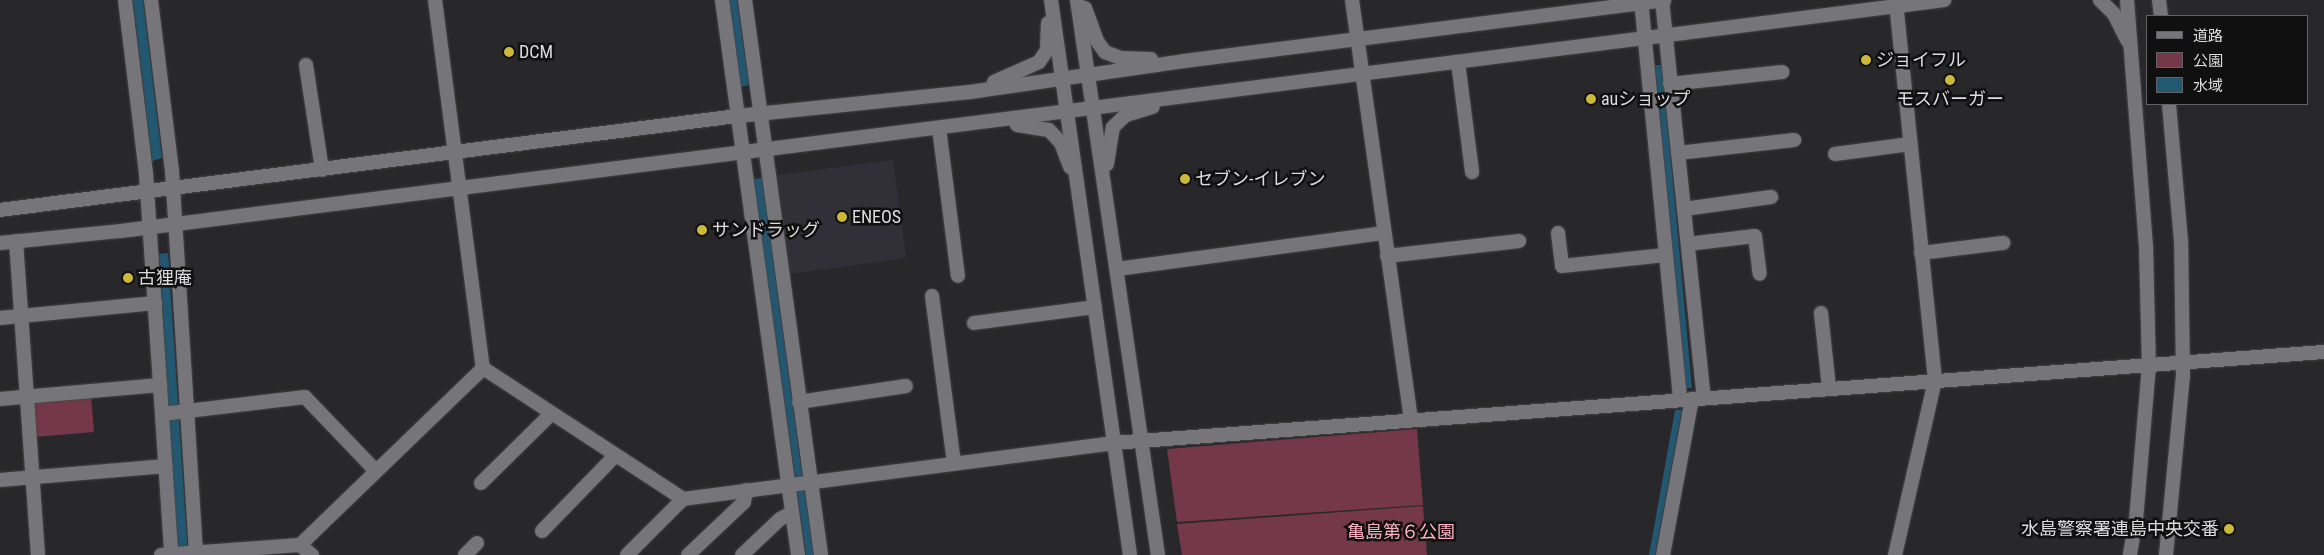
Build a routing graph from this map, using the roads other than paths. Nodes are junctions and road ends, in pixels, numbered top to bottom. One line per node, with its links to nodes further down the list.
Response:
1 (126, 0): 52 (street)
2 (151, 0): 49 (street)
3 (435, 0): 44 (street)
4 (722, 0): 36 (street)
5 (745, 0): 35 (street)
6 (1049, 0): 28 (street); 30 (street)
7 (1077, 0): 27 (street)
8 (1082, 0): 22 (street)
9 (1352, 0): 19 (street)
10 (1663, 0): 15 (street); 18 (street)
11 (1944, 0): 16 (street)
12 (2100, 0): 21 (street)
13 (2127, 0): 21 (street)
14 (2159, 0): 17 (street)
15 (1641, 1): 19 (street); 20 (street)
16 (1896, 3): 18 (street); 40 (street)
17 (2161, 15)
18 (1666, 36): 20 (street); 29 (street)
19 (1357, 39): 22 (street); 26 (street)
20 (1645, 39): 23 (street); 66 (street)
21 (2133, 51): 80 (street)
22 (1184, 61): 27 (street)
23 (1458, 62): 26 (street); 47 (street)
24 (306, 65): 46 (street)
25 (1782, 72): 29 (street)
26 (1362, 74): 31 (street); 59 (street)
27 (1088, 75): 28 (street); 33 (street)
28 (1063, 78): 30 (street); 34 (street)
29 (1670, 84): 43 (street)
30 (970, 92): 35 (street)
31 (1190, 96): 33 (street); 48 (street)
32 (2169, 105): 79 (street)
33 (1093, 108): 34 (street); 48 (street)
34 (1068, 112): 37 (street); 51 (street)
35 (760, 114): 36 (street); 41 (street)
36 (737, 116): 42 (street); 44 (street)
37 (977, 123): 38 (street); 51 (street)
38 (939, 128): 41 (street); 70 (street)
39 (1794, 140): 43 (street)
40 (1910, 144): 45 (street); 65 (street)
41 (765, 150): 42 (street); 89 (street)
42 (742, 153): 50 (street); 102 (street)
43 (1678, 153): 54 (street)
44 (455, 154): 46 (street); 50 (street)
45 (1835, 154)
46 (322, 170): 49 (street)
47 (1472, 172)
48 (1105, 187): 68 (street)
49 (172, 188): 52 (street); 56 (street)
50 (460, 188): 56 (street); 81 (street)
51 (1080, 190): 73 (street)
52 (147, 191): 55 (street); 57 (street)
53 (1771, 197): 54 (street)
54 (1684, 209): 64 (street)
55 (0, 210)
56 (174, 224): 57 (street); 90 (street)
57 (150, 227): 60 (street); 72 (street)
58 (1558, 232): 66 (street)
59 (1383, 233): 67 (street); 68 (street)
60 (16, 241): 62 (street); 75 (street)
61 (1519, 241): 67 (street)
62 (0, 243)
63 (2003, 243): 65 (street)
64 (1688, 244): 69 (street); 87 (street)
65 (1921, 253): 82 (street)
66 (1665, 255): 87 (street)
67 (1387, 256): 92 (street)
68 (1117, 269): 93 (street)
69 (1760, 274)
70 (958, 276)
71 (932, 296): 96 (street)
72 (155, 303): 75 (street); 83 (street)
73 (1094, 307): 77 (street); 94 (street)
74 (1821, 313): 85 (street)
75 (21, 316): 76 (street); 86 (street)
76 (0, 318)
77 (974, 323)
78 (2324, 352): 79 (street)
79 (2183, 363): 80 (street); 124 (street)
80 (2149, 365): 82 (street); 123 (street)
81 (483, 368): 91 (street); 98 (street)
82 (1935, 380): 85 (street); 122 (street)
83 (160, 385): 86 (street); 90 (street)
84 (906, 386): 89 (street)
85 (1829, 388): 87 (street)
86 (26, 397): 88 (street); 99 (street)
87 (1692, 398): 92 (street); 121 (street)
88 (0, 399)
89 (799, 402): 102 (street)
90 (174, 413): 97 (street); 98 (street); 109 (street)
91 (551, 414): 95 (street); 101 (street)
92 (1411, 419): 93 (street)
93 (1142, 440): 94 (street); 120 (street)
94 (1113, 443): 96 (street); 119 (street)
95 (615, 456): 104 (street); 106 (street)
96 (954, 463): 102 (street)
97 (165, 466): 99 (street); 110 (street)
98 (375, 470): 108 (street)
99 (32, 478): 100 (street); 111 (street)
100 (0, 480)
101 (481, 483)
102 (799, 483): 103 (street); 105 (street); 118 (street)
103 (746, 490): 104 (street); 115 (street)
104 (683, 499): 114 (street)
105 (792, 513): 116 (street); 117 (street)
106 (542, 531)
107 (477, 543): 113 (street)
108 (300, 545): 109 (street); 112 (street)
109 (194, 553): 110 (street)
110 (170, 554)
111 (38, 555)
112 (312, 555)
113 (465, 555)
114 (627, 555)
115 (688, 555)
116 (742, 555)
117 (798, 555)
118 (821, 555)
119 (1130, 555)
120 (1158, 555)
121 (1663, 555)
122 (1896, 555)
123 (2130, 555)
124 (2166, 555)

